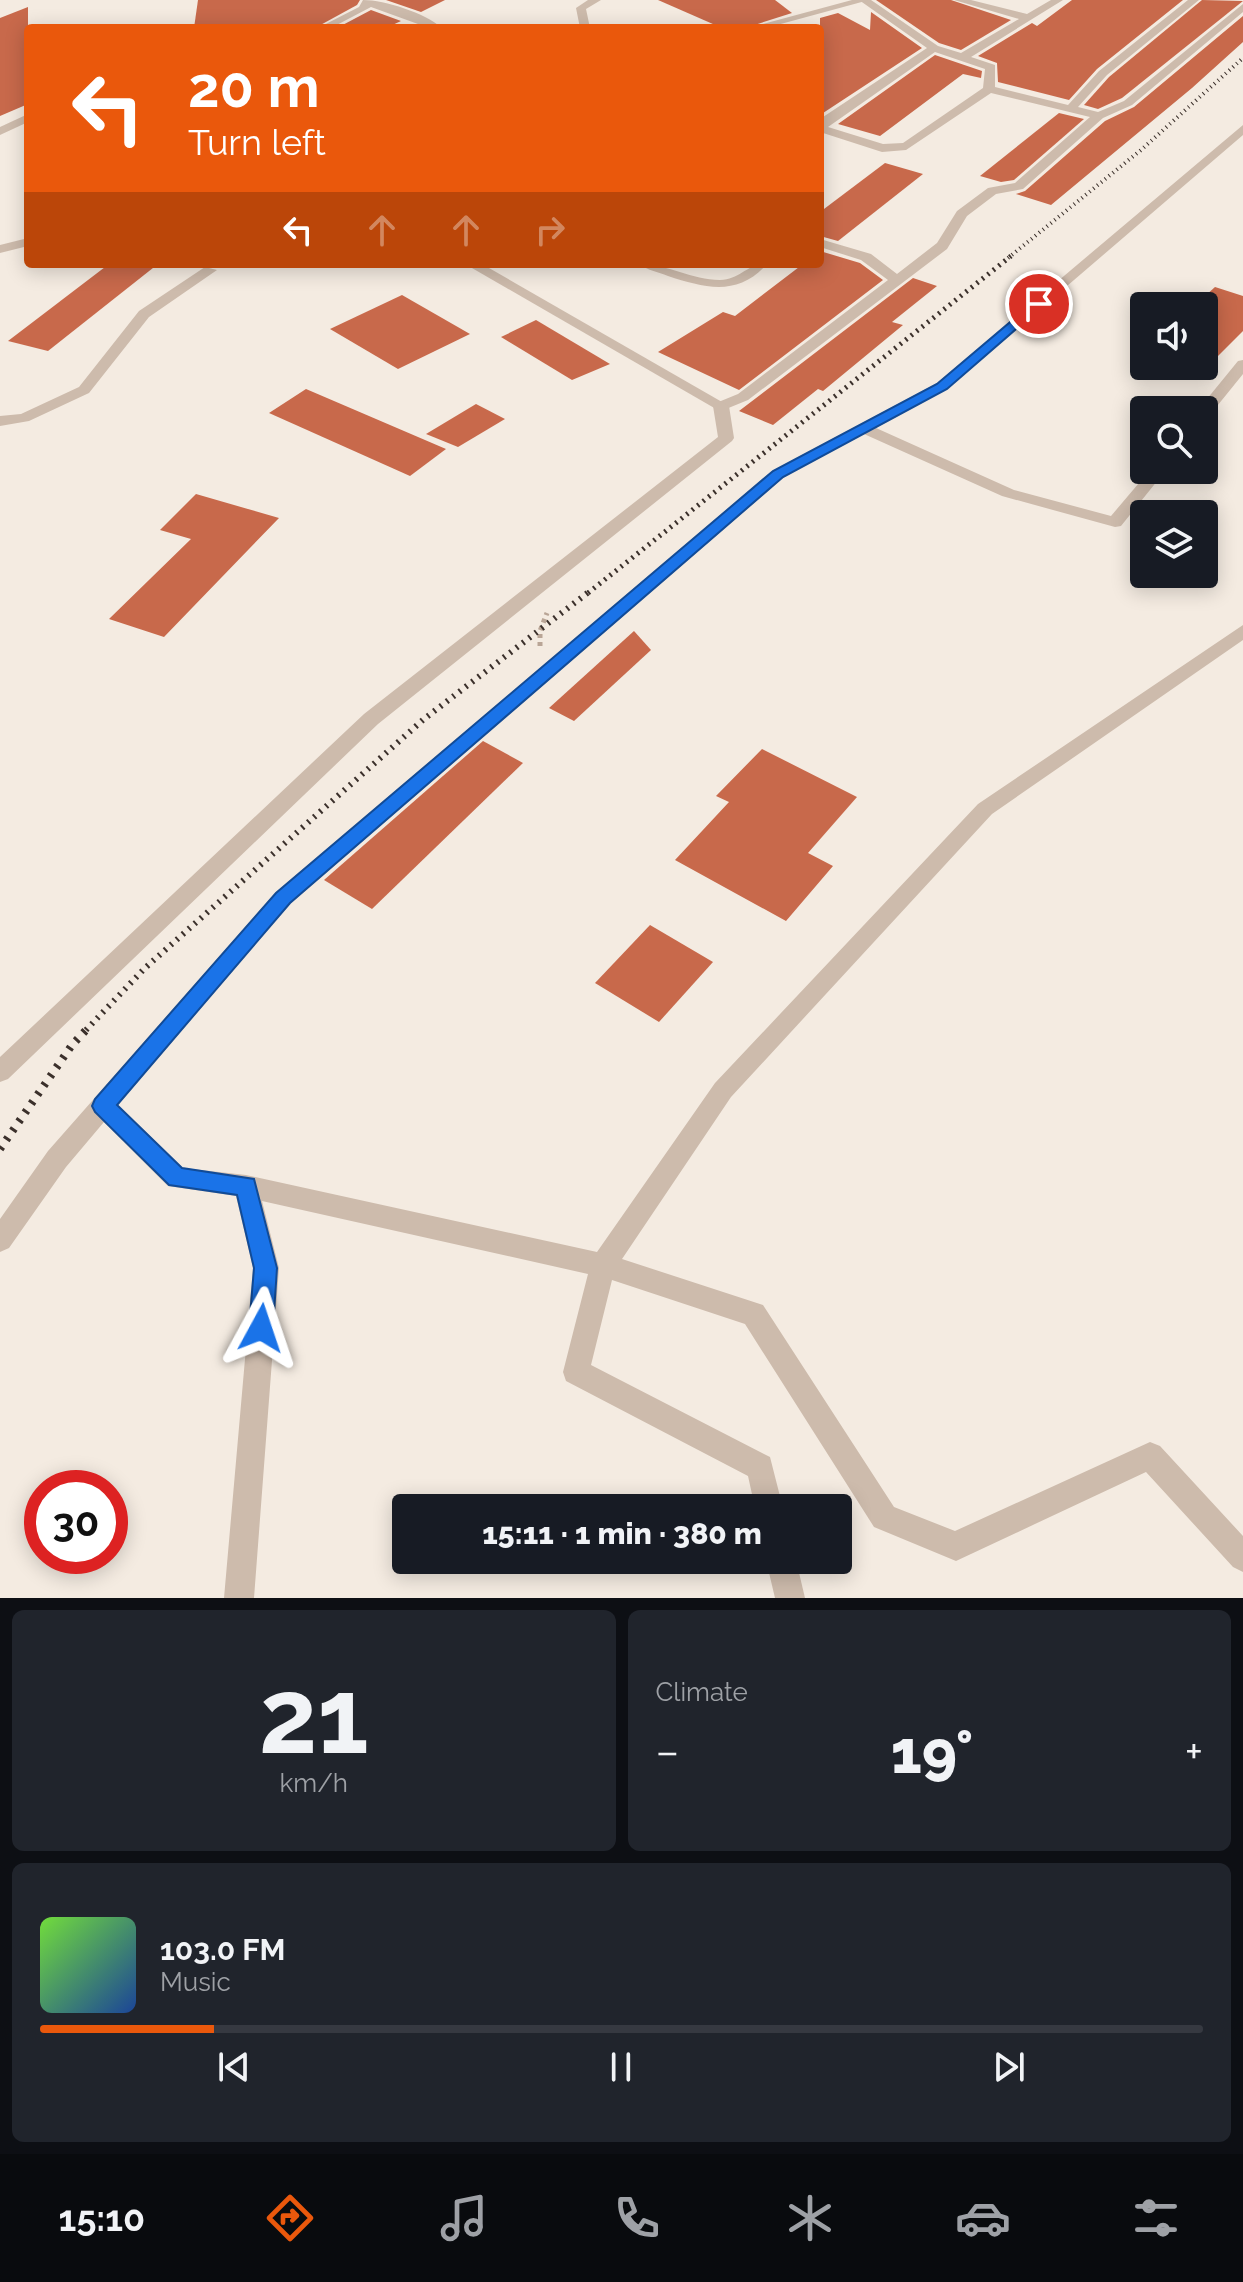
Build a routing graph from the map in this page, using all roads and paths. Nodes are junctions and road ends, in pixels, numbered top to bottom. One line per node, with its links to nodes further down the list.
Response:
1 (596, 0): 14 (street)
2 (864, 0): 7 (street); 16 (street)
3 (959, 0): 9 (street)
4 (1058, 0): 9 (street)
5 (1194, 0): 19 (street)
6 (369, 2): 10 (street); 11 (street)
7 (840, 2): 15 (street)
8 (1243, 7): 20 (street)
9 (1028, 18): 17 (street)
10 (423, 20): 12 (street); 13 (street)
11 (331, 24)
12 (415, 24)
13 (430, 24)
14 (584, 24)
15 (766, 24)
16 (934, 48): 17 (street); 22 (street)
17 (963, 57): 18 (street)
18 (989, 89): 19 (street); 25 (street)
19 (1070, 109): 20 (street)
20 (1099, 116): 33 (street)
21 (24, 120): 24 (street)
22 (824, 122)
23 (1243, 129): 38 (street)
24 (0, 131)
25 (825, 136)
26 (24, 243): 28 (street)
27 (824, 244): 33 (street)
28 (0, 249)
29 (479, 268): 36 (street)
30 (660, 268): 31 (street)
31 (755, 268)
32 (210, 270): 37 (street)
33 (898, 281): 36 (street)
34 (1243, 364): 35 (street)
35 (1218, 396)
36 (721, 406): 40 (street)
37 (0, 421)
38 (863, 428): 39 (street); 42 (street)
39 (1146, 484)
40 (562, 568): 42 (path); 43 (street)
41 (1243, 631): 47 (street)
42 (541, 679): 44 (street)
43 (0, 1072)
44 (103, 1106): 45 (street); 46 (street)
45 (246, 1186): 47 (street); 51 (street)
46 (0, 1240)
47 (603, 1265): 48 (street); 49 (street)
48 (766, 1494)
49 (1243, 1557)
50 (784, 1574): 52 (street)
51 (239, 1598)
52 (790, 1598)

